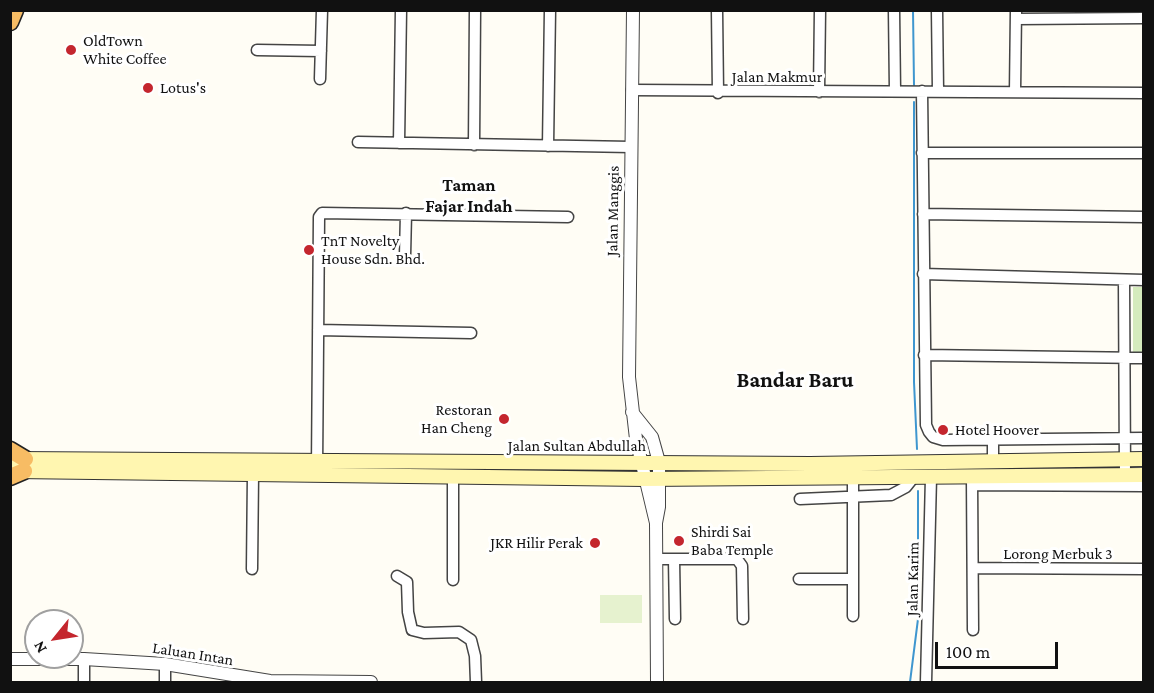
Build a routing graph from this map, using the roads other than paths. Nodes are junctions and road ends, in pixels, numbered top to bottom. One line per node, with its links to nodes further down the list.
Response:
1 (15, 10): 14 (highway)
2 (322, 10): 16 (street)
3 (401, 10): 27 (street)
4 (475, 10): 28 (street)
5 (550, 10): 29 (street)
6 (633, 10): 18 (street, Jalan Manggis)
7 (717, 10): 24 (street)
8 (820, 10): 22 (street)
9 (894, 10): 19 (street)
10 (938, 10): 21 (street)
11 (1099, 14): 12 (street); 13 (street)
12 (1016, 15): 23 (street)
13 (1143, 18)
14 (10, 22)
15 (257, 50): 16 (street)
16 (321, 51): 17 (street)
17 (320, 80)
18 (632, 90): 24 (street, Jalan Makmur); 30 (street, Jalan Manggis)
19 (895, 91): 20 (street, Jalan Makmur); 22 (street, Jalan Makmur)
20 (922, 91): 21 (street, Jalan Makmur); 31 (street)
21 (938, 91): 23 (street, Jalan Makmur)
22 (819, 92): 24 (street, Jalan Makmur)
23 (1015, 92): 25 (street, Jalan Makmur)
24 (718, 93)
25 (1143, 93)
26 (358, 142): 27 (street)
27 (399, 143): 28 (street)
28 (474, 145): 29 (street)
29 (548, 146): 30 (street)
30 (631, 147): 46 (street, Jalan Manggis)
31 (922, 153): 32 (street); 34 (street)
32 (1143, 153)
33 (406, 213): 35 (street); 37 (street); 41 (street)
34 (923, 214): 36 (street); 38 (street)
35 (568, 216)
36 (1143, 217)
37 (405, 256)
38 (923, 274): 39 (street); 43 (street)
39 (1124, 280): 40 (street); 44 (street)
40 (1143, 280)
41 (318, 330): 42 (street); 59 (street)
42 (471, 333)
43 (924, 355): 44 (street); 49 (street)
44 (1124, 358): 45 (street); 47 (street)
45 (1143, 358)
46 (632, 412): 54 (street, Jalan Manggis); 55 (street)
47 (1125, 437): 48 (street); 49 (street); 51 (street)
48 (1143, 438)
49 (993, 439): 53 (street)
50 (1143, 459): 51 (main road, Jalan Sultan Abdullah)
51 (1125, 460): 53 (main road, Jalan Sultan Abdullah); 61 (street)
52 (972, 461): 53 (main road, Jalan Sultan Abdullah); 56 (main road, Jalan Sultan Abdullah); 69 (street)
53 (993, 461)
54 (640, 462): 55 (main road, Jalan Sultan Abdullah); 59 (main road, Jalan Sultan Abdullah); 66 (street, Jalan Manggis)
55 (659, 462): 57 (main road, Jalan Sultan Abdullah); 67 (street)
56 (877, 463): 57 (main road, Jalan Sultan Abdullah); 68 (main road)
57 (830, 464): 68 (main road)
58 (15, 465): 59 (main road, Jalan Sultan Abdullah); 60 (main road, Jalan Sultan Abdullah)
59 (317, 468): 60 (main road, Jalan Sultan Abdullah); 63 (main road, Jalan Sultan Abdullah)
60 (253, 474): 76 (street)
61 (1125, 475): 62 (main road, Jalan Sultan Abdullah); 69 (main road, Jalan Sultan Abdullah)
62 (1143, 475)
63 (453, 477): 66 (main road, Jalan Sultan Abdullah); 82 (street)
64 (914, 477): 65 (main road, Jalan Sultan Abdullah); 68 (main road, Jalan Sultan Abdullah); 71 (street)
65 (931, 477): 69 (main road, Jalan Sultan Abdullah); 93 (street, Jalan Karim)
66 (644, 479): 67 (main road, Jalan Sultan Abdullah); 73 (street, Jalan Manggis)
67 (660, 479): 68 (main road, Jalan Sultan Abdullah); 73 (street)
68 (853, 479): 71 (street)
69 (972, 480): 70 (street); 77 (street)
70 (1143, 486)
71 (853, 498): 72 (street); 81 (street)
72 (800, 499)
73 (656, 523): 74 (street)
74 (657, 559): 75 (street); 92 (street)
75 (675, 559): 84 (street); 85 (street)
76 (252, 568)
77 (972, 568): 78 (street, Lorong Merbuk 3); 86 (street)
78 (1143, 569)
79 (397, 576): 91 (street)
80 (799, 579): 81 (street)
81 (853, 579): 83 (street)
82 (453, 580)
83 (853, 616)
84 (743, 619)
85 (675, 620)
86 (973, 630)
87 (84, 663): 88 (street, Laluan Intan)
88 (165, 672): 89 (street, Laluan Intan); 90 (street, Laluan Intan)
89 (237, 682)
90 (370, 682)
91 (476, 682)
92 (657, 682)
93 (926, 682)

